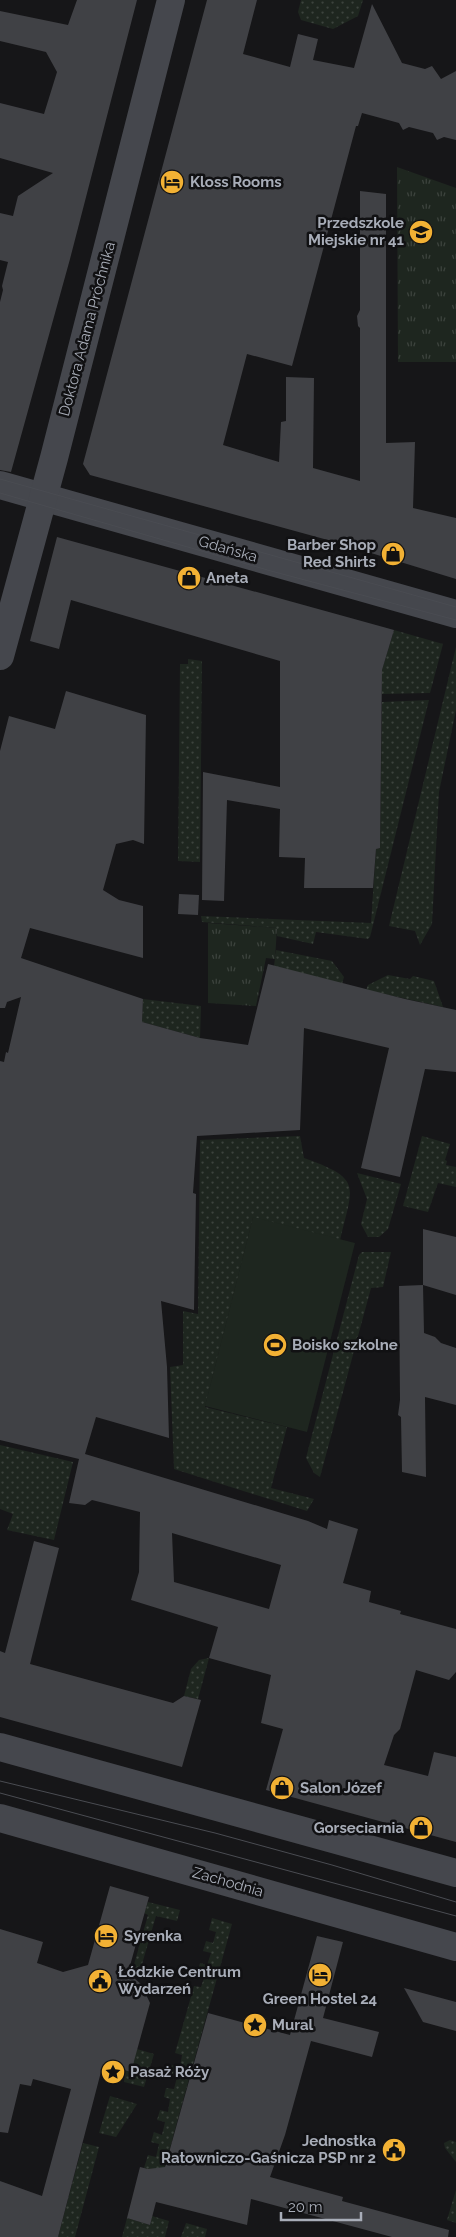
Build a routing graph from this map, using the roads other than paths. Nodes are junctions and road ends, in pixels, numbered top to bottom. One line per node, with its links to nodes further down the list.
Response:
1 (171, 0): 3 (street, Doktora Adama Próchnika)
2 (0, 485): 3 (street, Gdańska)
3 (43, 497): 4 (street, Gdańska); 5 (street, Doktora Adama Próchnika)
4 (456, 614)
5 (0, 656)
6 (0, 1748): 8 (street)
7 (0, 1818): 9 (street, Zachodnia)
8 (456, 1873)
9 (456, 1947)

